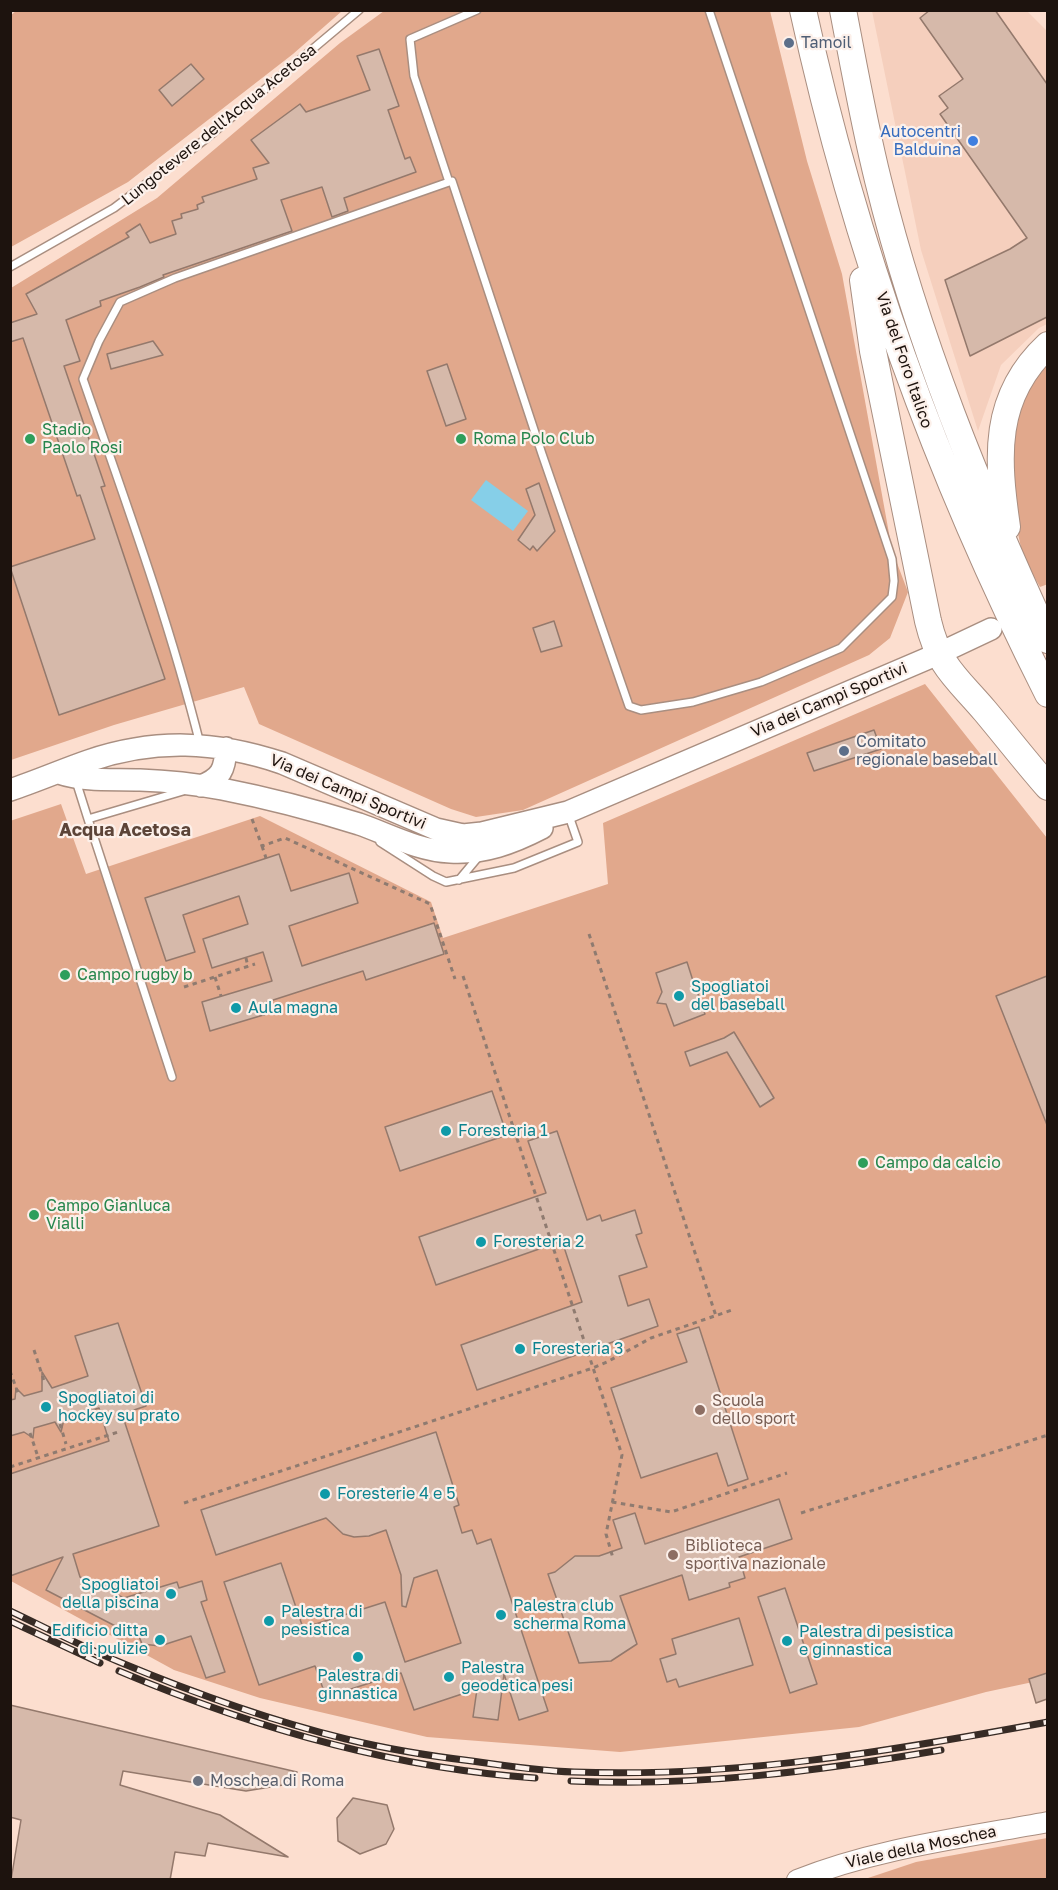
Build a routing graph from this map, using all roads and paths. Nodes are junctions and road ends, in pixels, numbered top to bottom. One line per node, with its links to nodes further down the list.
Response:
1 (359, 10): 8 (lane, Lungotevere dell'Acqua Acetosa)
2 (477, 10): 6 (lane)
3 (709, 10): 6 (lane)
4 (803, 10): 7 (highway, Via del Foro Italico)
5 (843, 10): 10 (highway, Via del Foro Italico)
6 (449, 182): 15 (lane)
7 (854, 205): 13 (highway); 14 (highway, Via del Foro Italico)
8 (10, 267)
9 (1047, 345): 10 (highway)
10 (1024, 588): 12 (highway, Via del Foro Italico)
11 (991, 629): 13 (main road, Via dei Campi Sportivi)
12 (1047, 640)
13 (938, 654): 19 (highway); 21 (main road, Via dei Campi Sportivi)
14 (1047, 694)
15 (200, 744): 16 (main road, Via dei Campi Sportivi); 17 (main road, Via dei Campi Sportivi)
16 (226, 748): 18 (main road); 25 (main road, Via dei Campi Sportivi)
17 (67, 776): 18 (main road, Via dei Campi Sportivi); 20 (main road, Via dei Campi Sportivi); 22 (lane)
18 (201, 786): 22 (lane); 24 (main road, Via dei Campi Sportivi)
19 (1047, 787)
20 (10, 790)
21 (568, 812): 25 (main road, Via dei Campi Sportivi); 27 (main road, Via dei Campi Sportivi); 29 (lane)
22 (88, 819): 40 (lane)
23 (252, 819): 26 (path)
24 (348, 821): 27 (main road, Via dei Campi Sportivi); 30 (lane)
25 (499, 830): 27 (lane)
26 (262, 846): 28 (path); 37 (path)
27 (479, 856): 29 (lane); 30 (lane)
28 (266, 858)
29 (484, 875): 30 (lane)
30 (459, 880)
31 (589, 934): 42 (path)
32 (246, 958): 34 (path)
33 (255, 964): 34 (path)
34 (248, 967): 36 (path)
35 (463, 976): 44 (path)
36 (215, 977): 38 (path); 39 (path)
37 (455, 979)
38 (184, 987)
39 (221, 996)
40 (172, 1077)
41 (732, 1310): 42 (path)
42 (716, 1316): 44 (path)
43 (34, 1350): 46 (path)
44 (593, 1368): 56 (path); 57 (path)
45 (10, 1371): 47 (path)
46 (45, 1384)
47 (18, 1393)
48 (60, 1424): 52 (path)
49 (118, 1432): 54 (path)
50 (30, 1433): 53 (path)
51 (1047, 1435): 58 (path)
52 (66, 1444)
53 (37, 1454)
54 (10, 1467)
55 (787, 1473): 56 (path)
56 (612, 1502): 59 (path)
57 (184, 1503)
58 (801, 1513)
59 (613, 1558)
60 (1047, 1822): 61 (street, Viale della Moschea)
61 (797, 1880)

